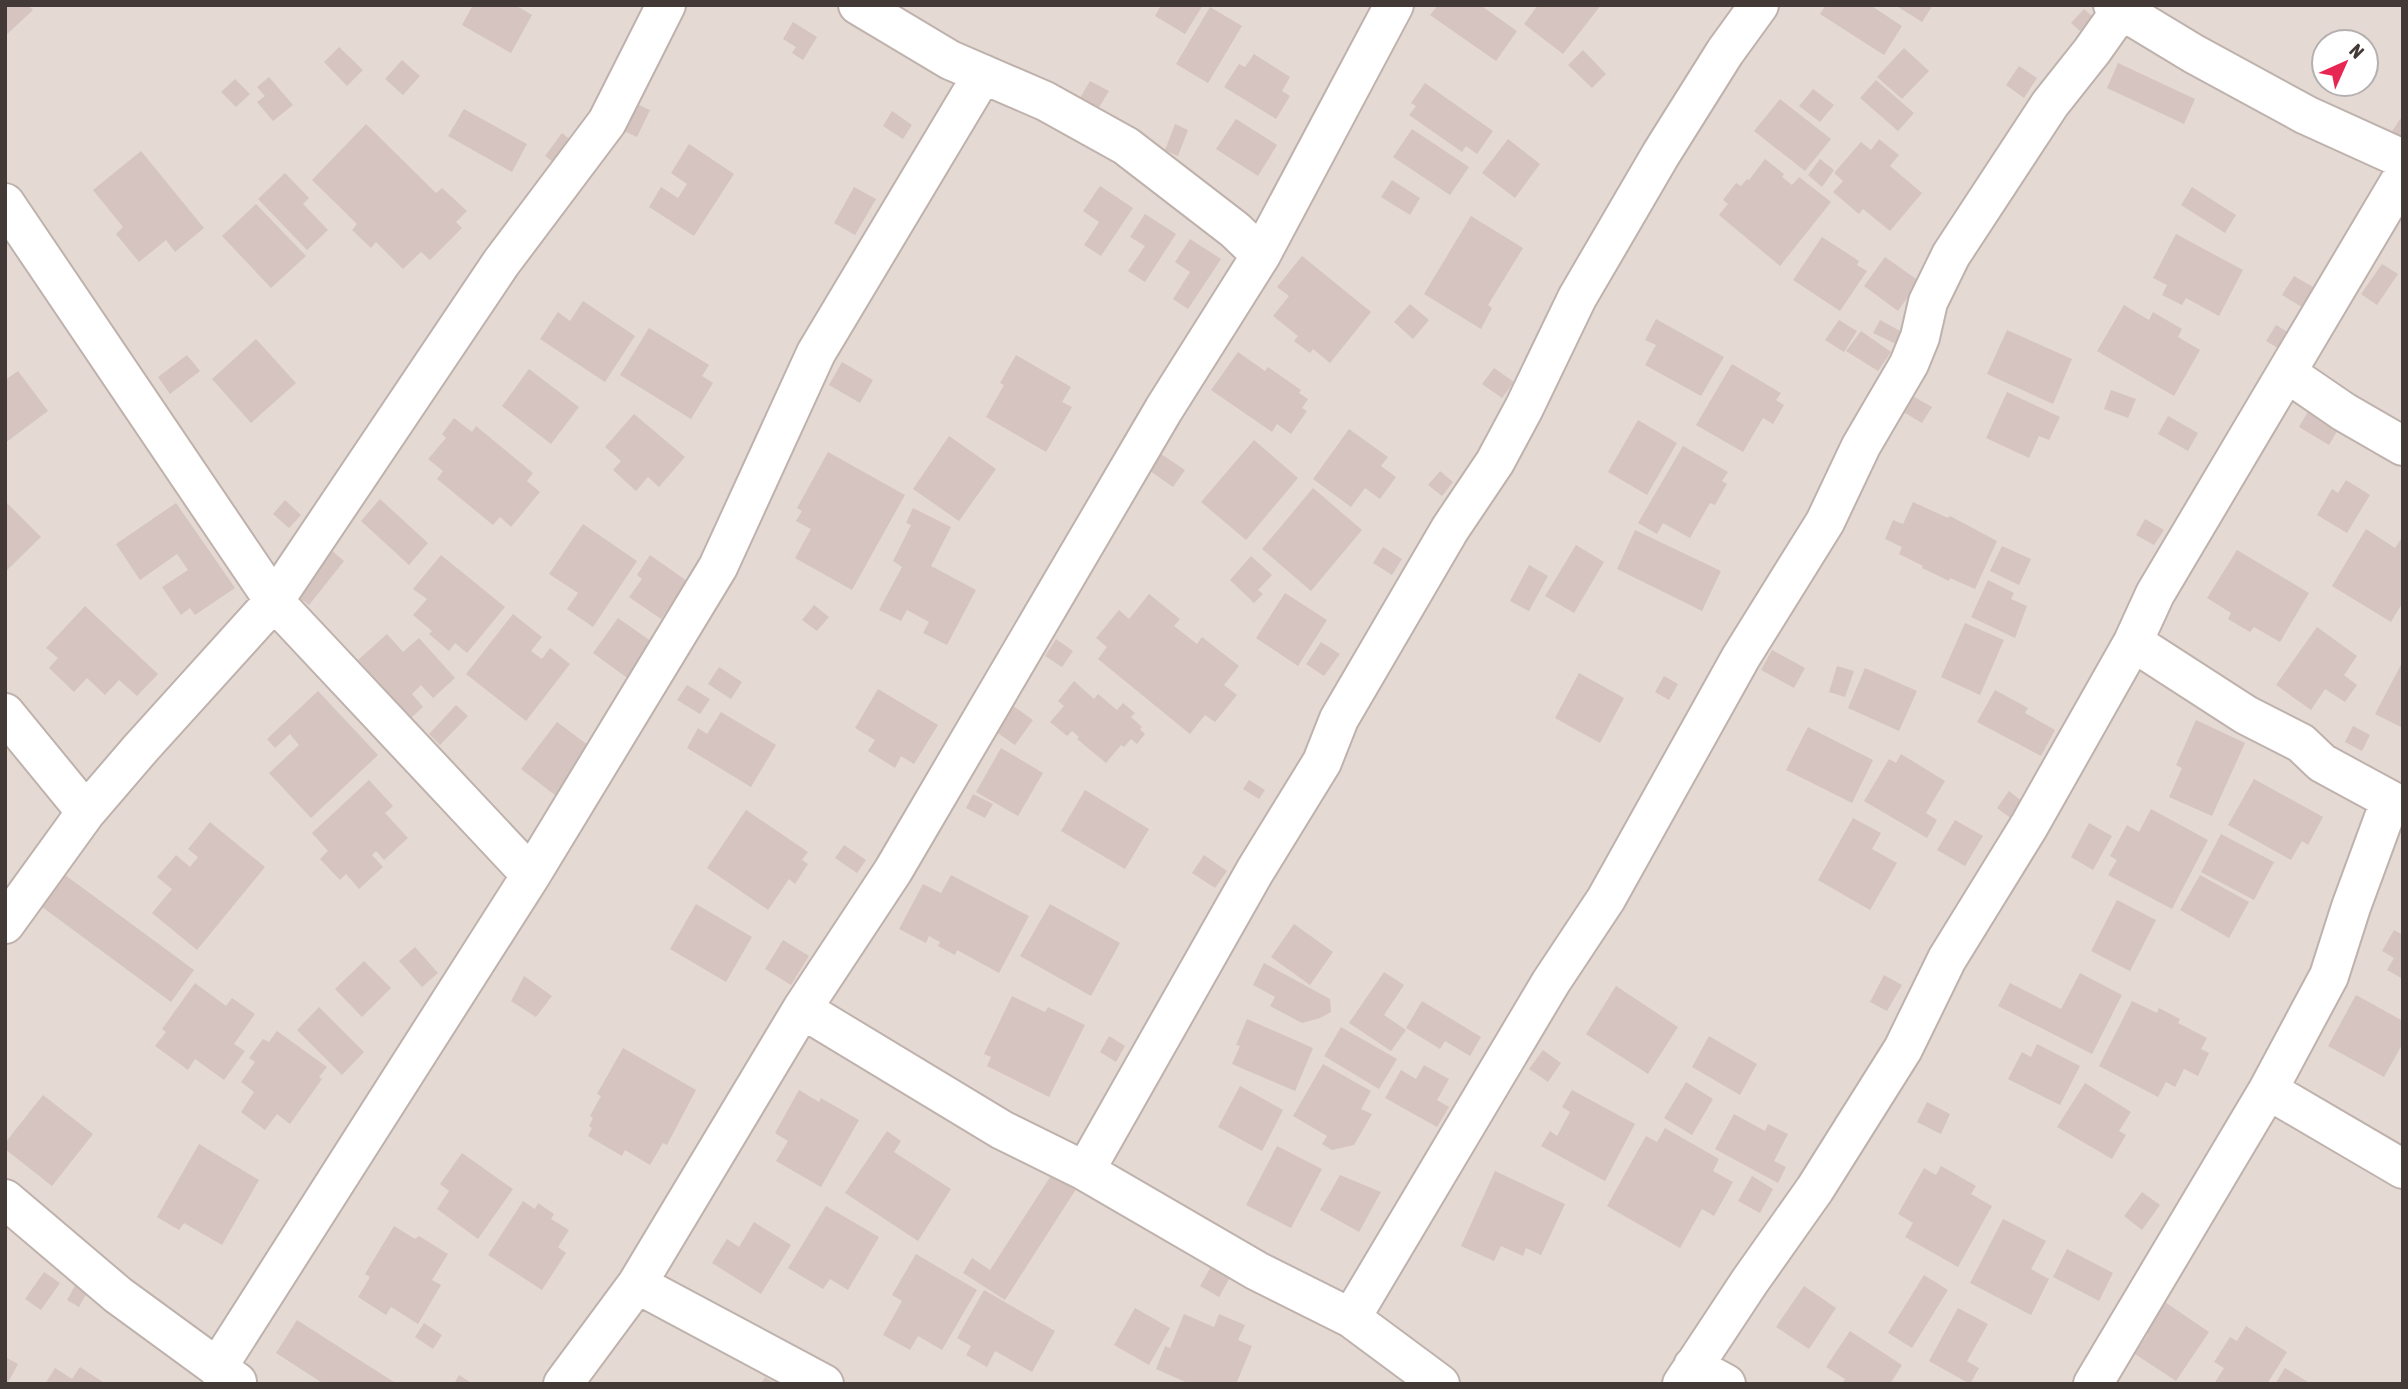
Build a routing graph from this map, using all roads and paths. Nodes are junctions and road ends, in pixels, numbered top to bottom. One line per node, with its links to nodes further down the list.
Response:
1 (666, 5): 13 (street)
2 (858, 5): 6 (street)
3 (1394, 5): 10 (street)
4 (1759, 5): 23 (street)
5 (2117, 8): 7 (street); 26 (street)
6 (984, 74): 10 (street); 18 (street)
7 (2403, 159)
8 (2403, 176): 11 (street)
9 (5, 203): 13 (street)
10 (1261, 255): 20 (street)
11 (2287, 373): 12 (street); 14 (street)
12 (2403, 446)
13 (274, 601): 17 (street); 18 (street)
14 (2133, 642): 16 (street); 28 (street)
15 (5, 713): 17 (street)
16 (2397, 804): 21 (street)
17 (86, 812): 19 (street)
18 (531, 875): 27 (street)
19 (5, 924)
20 (802, 1009): 23 (street); 25 (street)
21 (2268, 1090): 22 (street); 32 (street)
22 (2403, 1170)
23 (1085, 1171): 26 (street)
24 (5, 1199): 27 (street)
25 (637, 1284): 29 (street); 30 (street)
26 (1351, 1318): 31 (street)
27 (228, 1376)
28 (1701, 1378)
29 (563, 1384)
30 (824, 1384)
31 (1440, 1384)
32 (2093, 1384)

